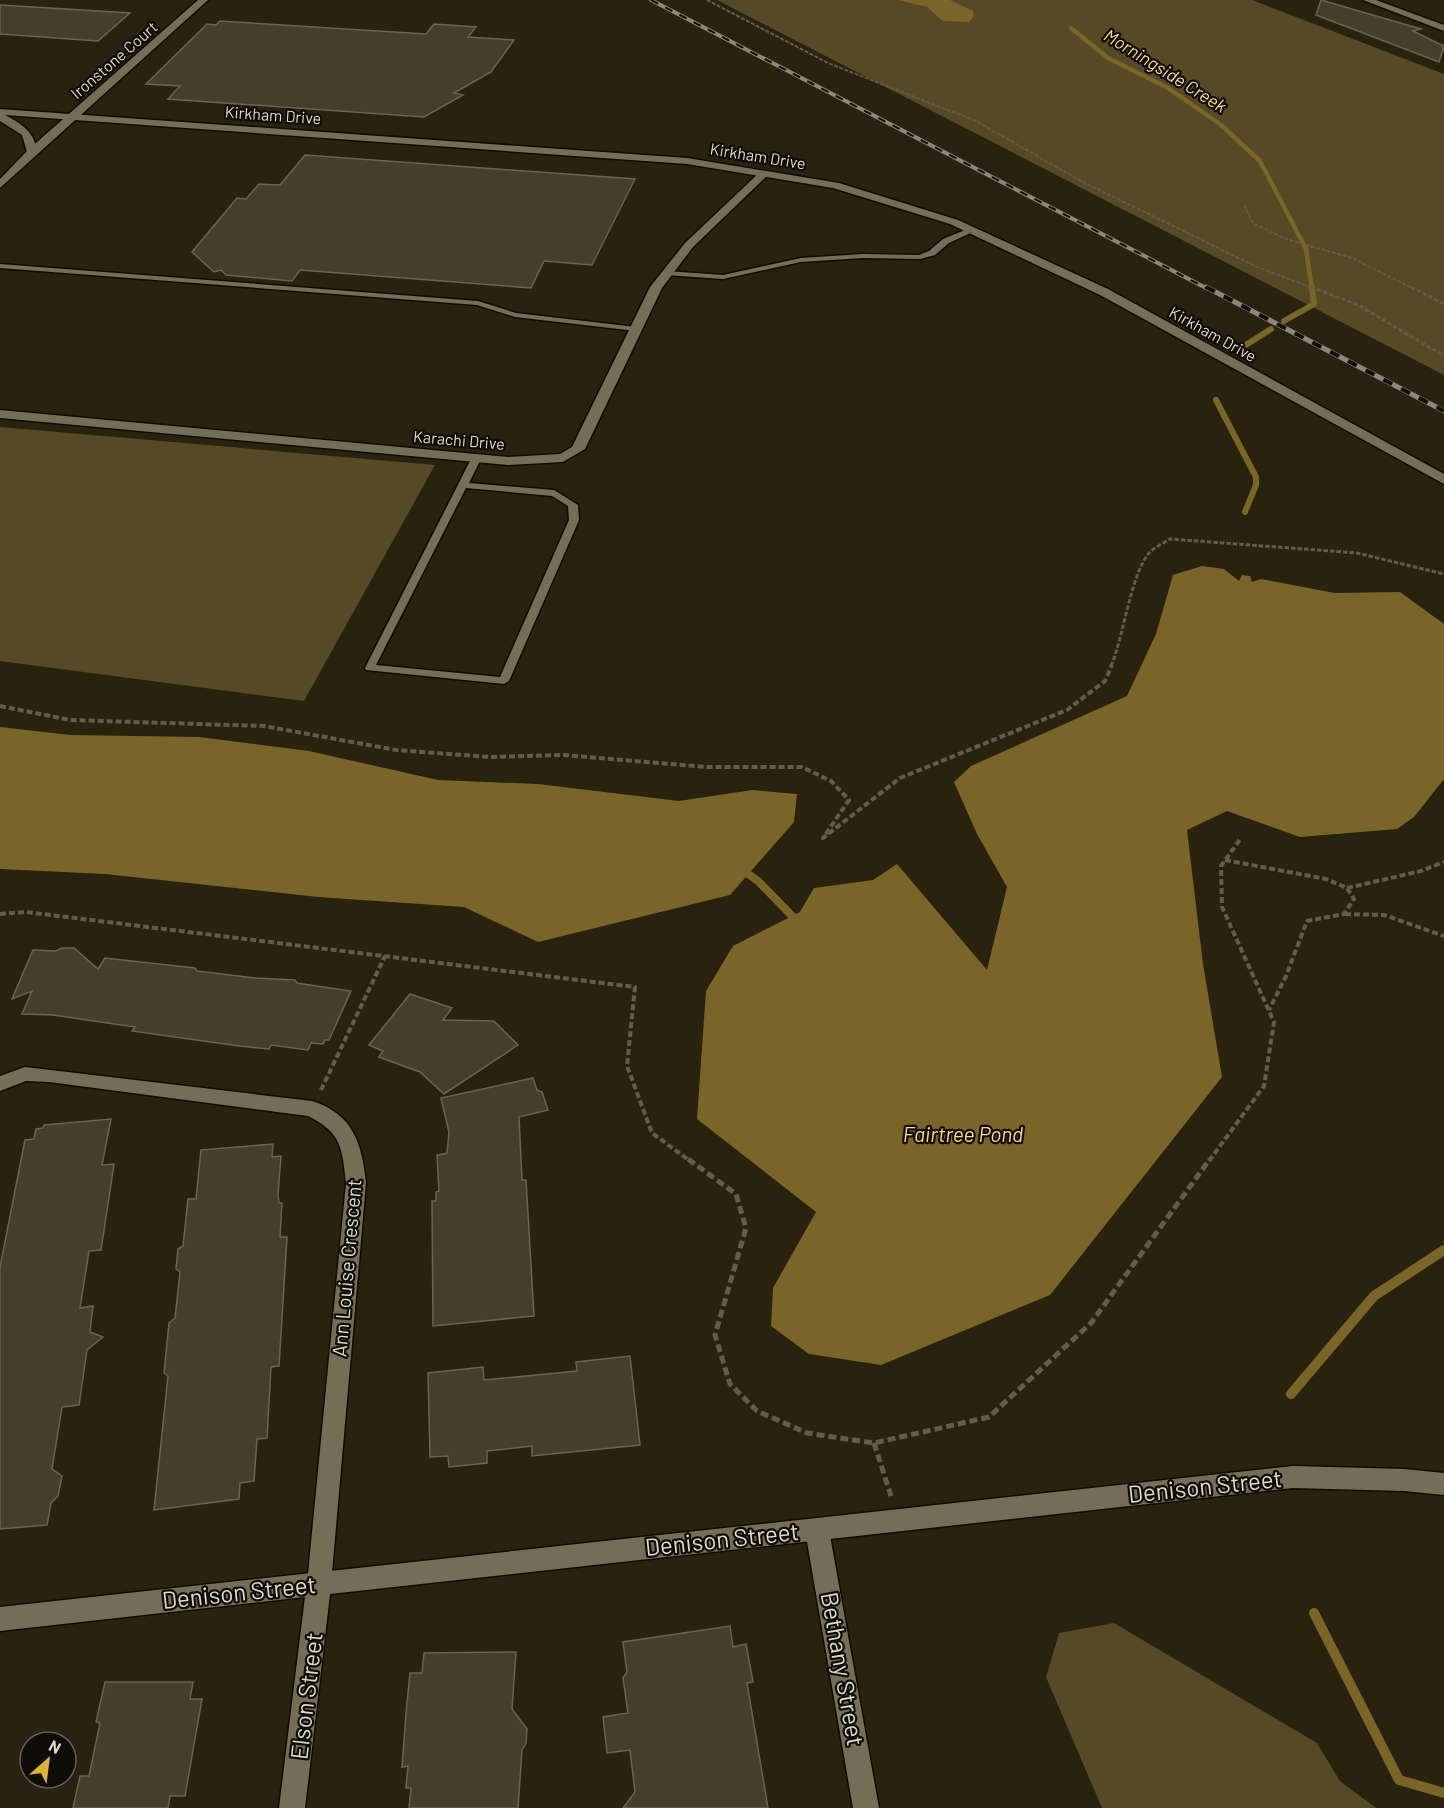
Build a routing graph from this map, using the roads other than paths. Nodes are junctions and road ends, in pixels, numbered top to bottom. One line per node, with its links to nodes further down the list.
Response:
1 (202, 0): 7 (street, Ironstone Court)
2 (1368, 0): 4 (street)
3 (1406, 0): 4 (street)
4 (1384, 6): 5 (street)
5 (1444, 28)
6 (0, 114): 7 (street, Kirkham Drive); 8 (street)
7 (70, 117): 8 (street, Ironstone Court); 9 (street, Kirkham Drive)
8 (32, 152): 10 (street, Ironstone Court)
9 (764, 174): 11 (street, Kirkham Drive); 13 (street, Karachi Drive)
10 (0, 185)
11 (973, 230): 13 (lane); 17 (street, Kirkham Drive)
12 (0, 266): 14 (lane)
13 (666, 273): 14 (street, Karachi Drive)
14 (636, 330): 16 (street, Karachi Drive)
15 (0, 414): 16 (street, Karachi Drive)
16 (476, 459): 18 (lane)
17 (1444, 480)
18 (462, 485): 18 (lane)
19 (0, 1084): 22 (street, Ann Louise Crescent)
20 (1444, 1484): 21 (street, Denison Street)
21 (817, 1530): 22 (street, Denison Street); 25 (street, Bethany Street)
22 (319, 1584): 23 (street, Denison Street); 24 (street, Elson Street)
23 (0, 1618)
24 (292, 1808)
25 (866, 1808)

